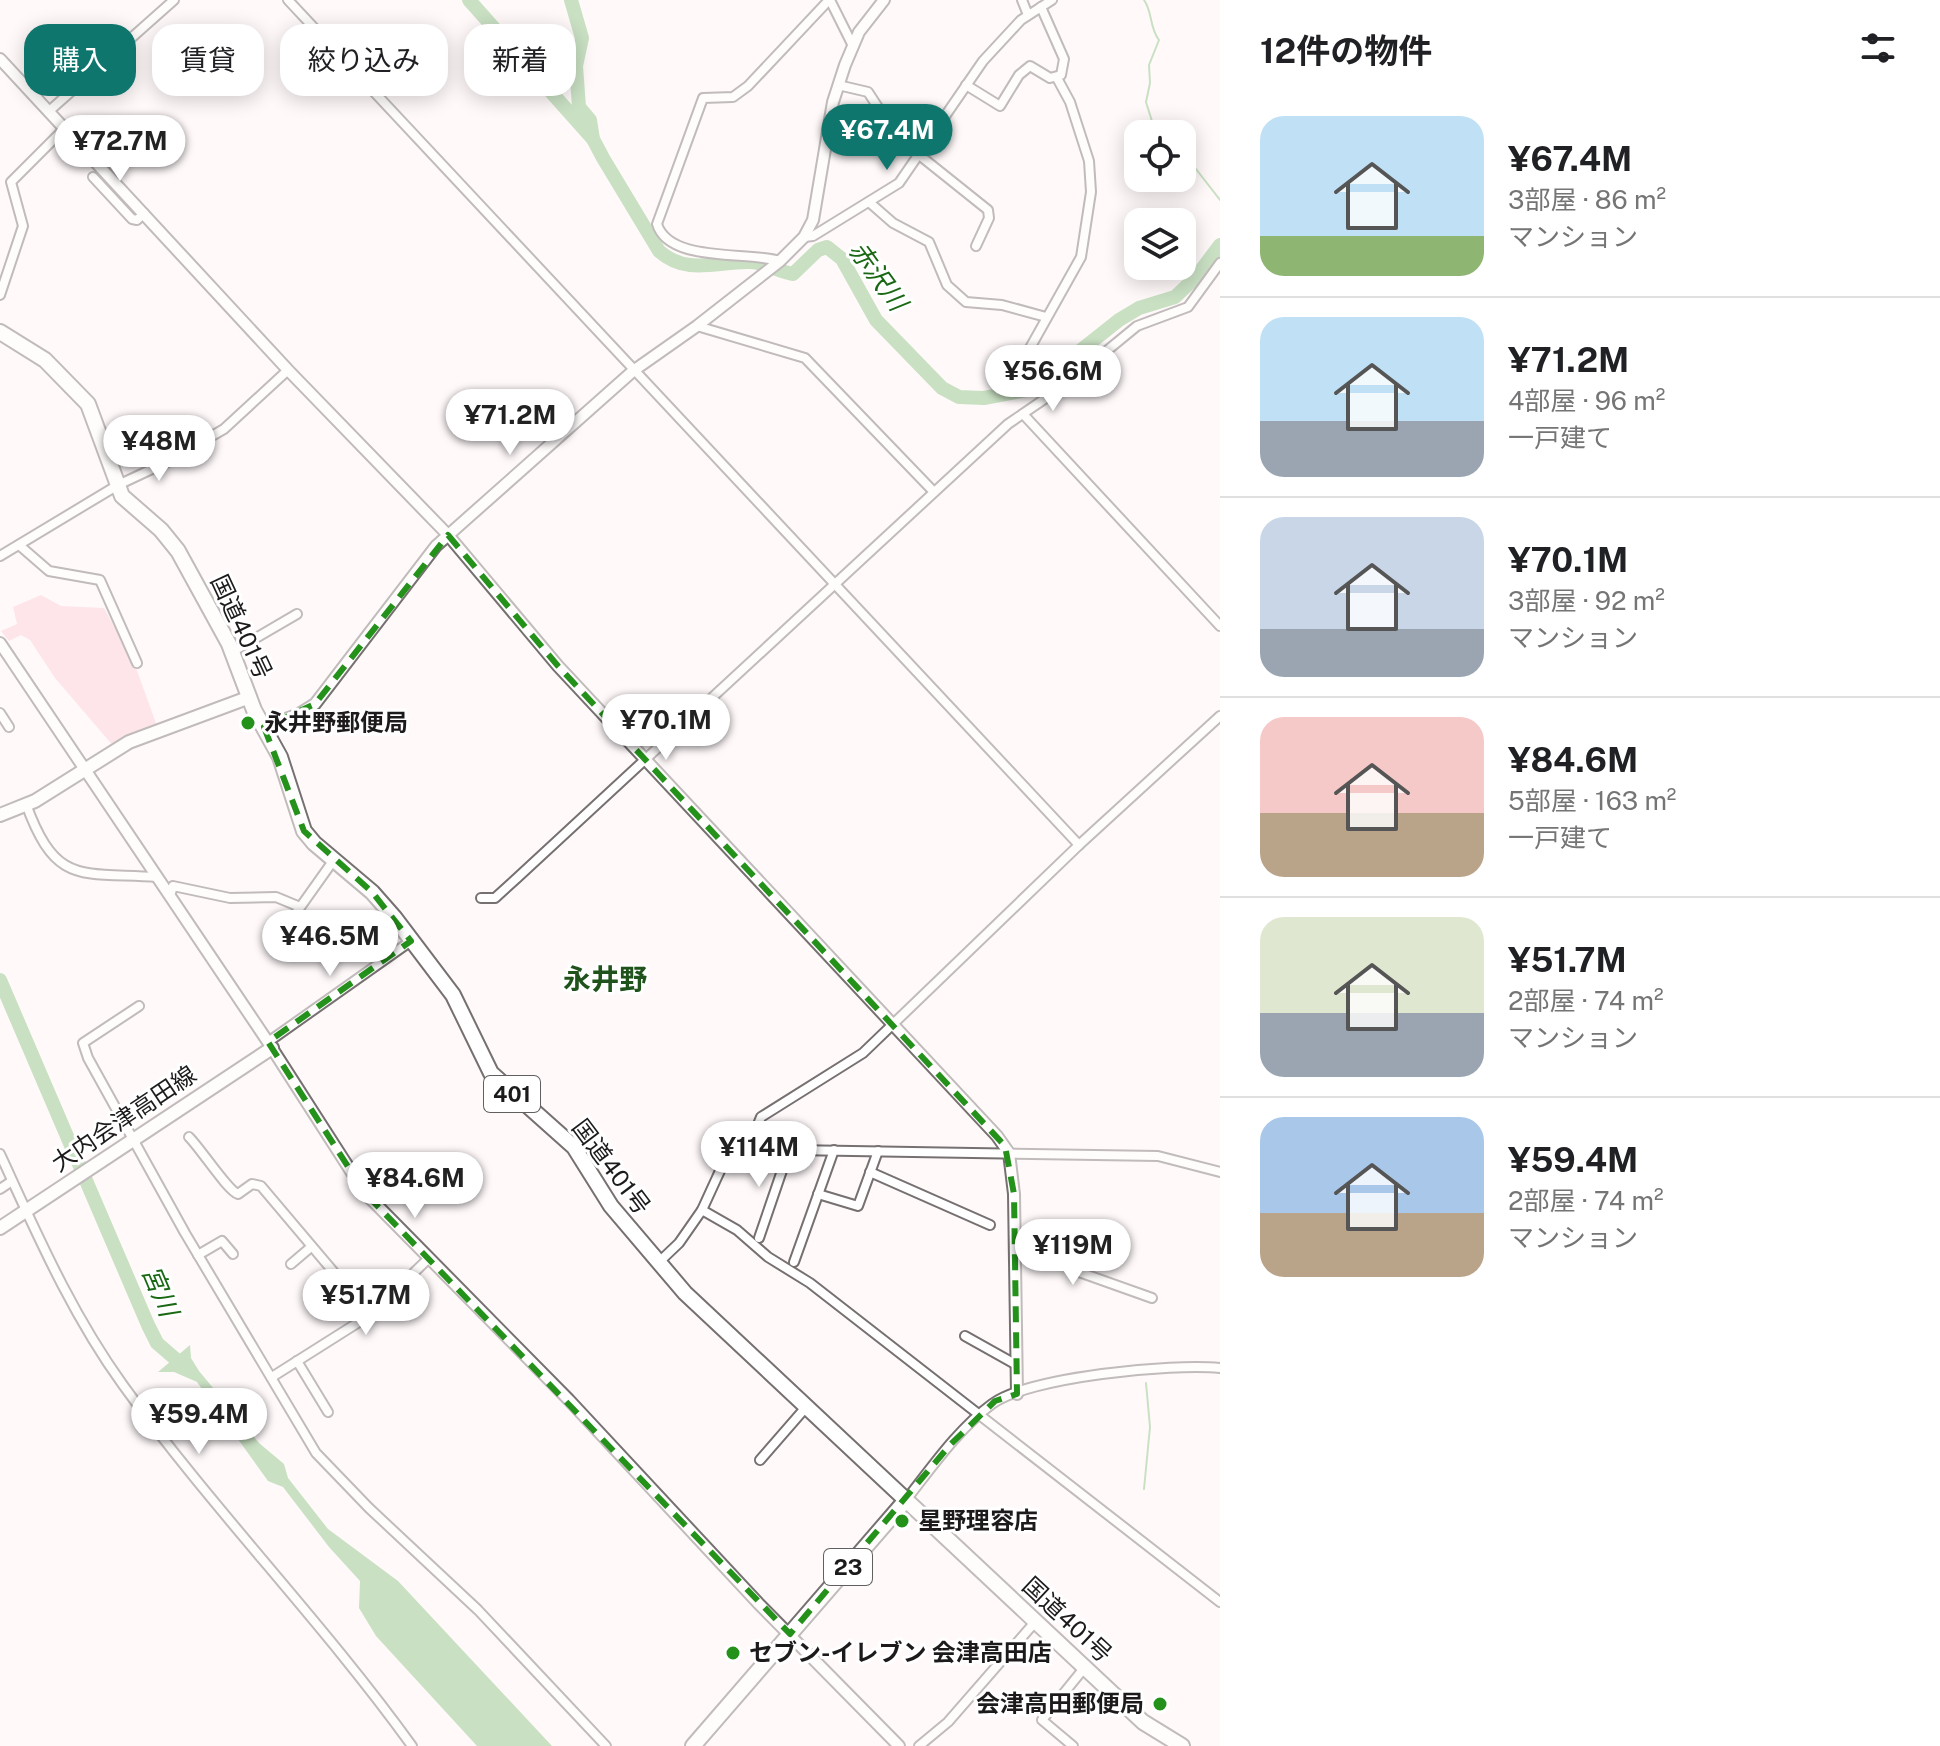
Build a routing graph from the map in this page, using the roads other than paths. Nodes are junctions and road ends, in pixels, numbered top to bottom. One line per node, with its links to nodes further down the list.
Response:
1 (174, 0): 14 (street)
2 (288, 0): 29 (street)
3 (830, 0): 9 (street); 22 (street)
4 (884, 0): 9 (street)
5 (1022, 0): 8 (street)
6 (1052, 0): 7 (street)
7 (1041, 7): 8 (street); 11 (street)
8 (1028, 15): 13 (street)
9 (852, 44): 12 (street)
10 (0, 59): 14 (street)
11 (1057, 78): 13 (street); 25 (street)
12 (838, 85): 16 (street); 20 (street)
13 (966, 85): 16 (street)
14 (48, 112): 15 (street)
15 (64, 129): 19 (street); 24 (street)
16 (917, 154): 18 (street); 21 (street)
17 (93, 177): 19 (street)
18 (869, 202): 20 (street); 25 (street)
19 (144, 213): 28 (street)
20 (804, 237): 22 (street)
21 (976, 246)
22 (780, 261): 26 (street)
23 (1220, 263): 30 (street)
24 (0, 295)
25 (1046, 317): 30 (street)
26 (697, 326): 29 (street); 33 (street)
27 (0, 332): 32 (main road, 国道401号 / 401)
28 (288, 370): 32 (street); 34 (street)
29 (633, 371): 34 (street); 37 (street)
30 (1065, 385): 31 (street)
31 (1023, 414): 33 (street); 39 (street)
32 (118, 485): 35 (street); 41 (main road, 国道401号 / 401)
33 (934, 492): 37 (street)
34 (448, 535): 47 (street); 48 (street)
35 (19, 545): 36 (street); 42 (street)
36 (0, 556)
37 (832, 584): 48 (street); 52 (street)
38 (297, 614): 41 (street)
39 (1220, 626)
40 (0, 643): 49 (street)
41 (232, 652): 43 (main road, 国道401号 / 401)
42 (137, 663)
43 (250, 697): 47 (main road, 国道401号 / 401); 49 (main road)
44 (0, 713): 46 (street)
45 (1220, 716): 52 (street)
46 (9, 727)
47 (264, 727): 53 (main road, 国道401号 / 401)
48 (646, 759): 56 (street); 61 (street)
49 (85, 770): 50 (main road); 54 (street)
50 (26, 804): 51 (main road); 54 (street)
51 (0, 815)
52 (1079, 845): 61 (street)
53 (333, 861): 57 (street); 59 (main road, 国道401号 / 401)
54 (157, 877): 55 (street)
55 (170, 896): 57 (street); 62 (street)
56 (481, 898)
57 (300, 907): 58 (street)
58 (284, 930)
59 (411, 941): 62 (street); 87 (main road, 国道401号 / 401)
60 (139, 1006): 64 (street)
61 (893, 1022): 65 (street); 69 (street)
62 (270, 1045): 64 (main road, 大内会津高田線); 85 (street)
63 (189, 1137): 82 (street)
64 (130, 1140): 76 (main road, 大内会津高田線); 84 (street)
65 (748, 1149): 66 (street); 77 (street)
66 (789, 1150): 67 (street); 81 (street)
67 (834, 1150): 68 (street); 75 (street)
68 (878, 1151): 69 (street); 71 (street)
69 (1009, 1153): 72 (street); 80 (street)
70 (0, 1154): 73 (street)
71 (870, 1172): 75 (street); 78 (street)
72 (1220, 1172)
73 (12, 1181): 74 (street); 76 (street)
74 (0, 1189)
75 (818, 1194): 86 (street)
76 (27, 1210): 79 (main road, 大内会津高田線); 109 (street)
77 (702, 1210): 87 (street); 101 (street)
78 (990, 1225)
79 (0, 1228)
80 (1014, 1234): 90 (street); 95 (street)
81 (759, 1238)
82 (311, 1247): 88 (street); 89 (street)
83 (233, 1254): 84 (street)
84 (198, 1255): 97 (street)
85 (429, 1258): 92 (street); 106 (street)
86 (794, 1262)
87 (658, 1263): 99 (main road, 国道401号 / 401)
88 (291, 1264)
89 (340, 1281): 91 (street); 92 (street)
90 (1152, 1298)
91 (312, 1303)
92 (370, 1315): 94 (street)
93 (965, 1336): 95 (street)
94 (297, 1361): 97 (street); 100 (street)
95 (1015, 1364): 98 (street)
96 (1220, 1368): 98 (street)
97 (272, 1377): 110 (street)
98 (1017, 1394): 101 (street)
99 (807, 1406): 102 (street); 103 (main road, 国道401号 / 401)
100 (328, 1412)
101 (981, 1413): 103 (street); 104 (street)
102 (760, 1460)
103 (906, 1500): 105 (main road, 国道401号 / 401); 106 (main road, 23)
104 (1220, 1602)
105 (1036, 1621): 107 (main road, 国道401号 / 401); 113 (street)
106 (790, 1634): 111 (main road, 23); 112 (street)
107 (1085, 1667): 108 (main road, 国道401号 / 401); 114 (street)
108 (1163, 1742): 115 (main road, 国道401号 / 401)
109 (412, 1746)
110 (606, 1746)
111 (693, 1746)
112 (899, 1746)
113 (919, 1746)
114 (1073, 1746)
115 (1182, 1746)

